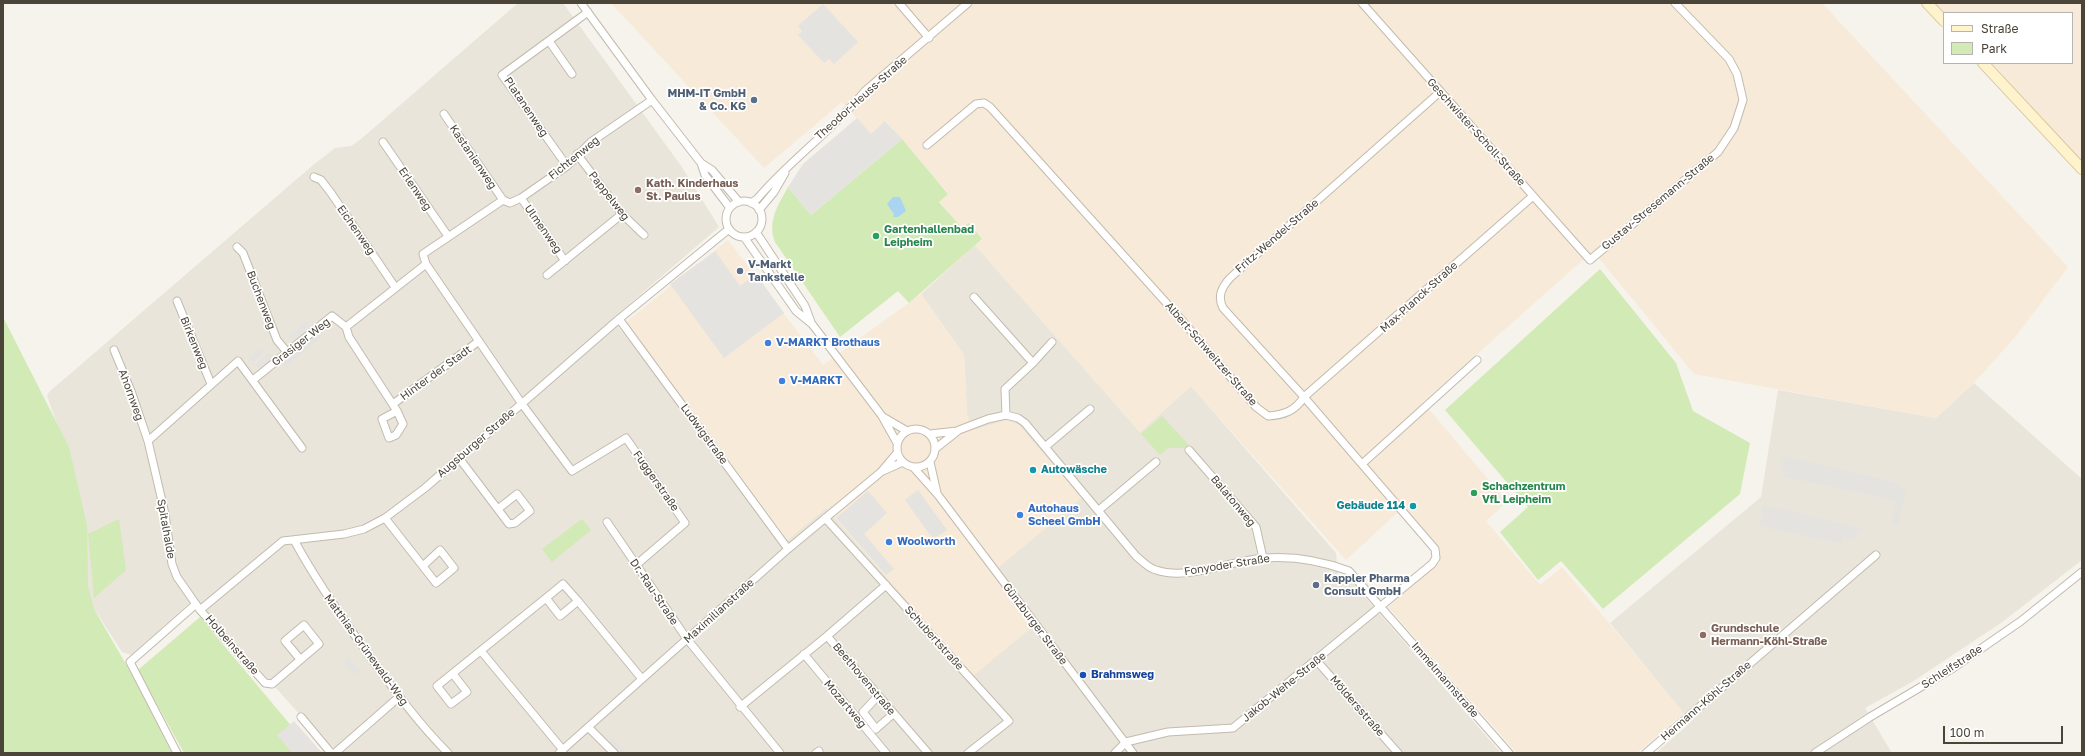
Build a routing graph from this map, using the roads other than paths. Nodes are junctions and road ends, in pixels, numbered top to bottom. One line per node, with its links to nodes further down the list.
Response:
1 (581, 3): 7 (street)
2 (898, 3): 9 (street)
3 (968, 3): 9 (street, Theodor-Heuss-Straße)
4 (1362, 3): 13 (street, Geschwister-Scholl-Straße)
5 (1675, 3): 38 (street, Gustav-Stresemann-Straße)
6 (1927, 3): 8 (main road)
7 (588, 12): 10 (street, Platanenweg); 14 (street)
8 (1943, 20)
9 (929, 38): 19 (street, Theodor-Heuss-Straße)
10 (549, 41): 12 (street); 21 (street, Platanenweg)
11 (1984, 64): 22 (main road)
12 (572, 74)
13 (1440, 92): 24 (street, Geschwister-Scholl-Straße); 56 (street, Fritz-Wendel-Straße)
14 (652, 100): 18 (street, Fichtenweg); 20 (street)
15 (444, 114): 26 (street, Kastanienweg)
16 (383, 142): 35 (street, Erlenweg)
17 (927, 145): 56 (street, Albert-Schweitzer-Straße)
18 (577, 154): 21 (street, Fichtenweg); 31 (street, Pappelweg)
19 (791, 162): 28 (street, Theodor-Heuss-Straße); 30 (street, Theodor-Heuss-Straße)
20 (701, 163): 27 (street); 29 (street)
21 (567, 166): 25 (street, Fichtenweg)
22 (2082, 169)
23 (314, 177): 42 (street, Eichenweg)
24 (1533, 196): 38 (street, Geschwister-Scholl-Straße); 56 (street, Max-Planck-Straße)
25 (521, 198): 26 (street, Fichtenweg); 39 (street, Ulmenweg)
26 (502, 200): 35 (street, Fichtenweg)
27 (739, 202): 28 (street); 29 (street)
28 (751, 203): 30 (street)
29 (730, 208): 32 (street)
30 (759, 210): 33 (street)
31 (622, 214): 34 (street, Pappelweg); 39 (street)
32 (729, 229): 36 (street); 45 (street, Augsburger Straße)
33 (756, 232): 36 (street); 46 (street)
34 (644, 235)
35 (448, 236): 40 (street, Fichtenweg)
36 (744, 237): 46 (street)
37 (237, 247): 51 (street, Buchenweg)
38 (1590, 260)
39 (565, 261): 41 (street)
40 (426, 264): 42 (street, Grasiger Weg); 48 (street, Hinter der Stadt)
41 (547, 275)
42 (396, 287): 47 (street, Grasiger Weg)
43 (974, 297): 53 (street)
44 (177, 301): 55 (street, Birkenweg)
45 (619, 319): 58 (street, Augsburger Straße); 87 (street, Ludwigstraße)
46 (812, 324): 62 (street)
47 (346, 327): 51 (street, Grasiger Weg); 57 (street)
48 (479, 341): 57 (street, Hinter der Stadt); 58 (street, Hinter der Stadt)
49 (1052, 342): 53 (street)
50 (114, 350): 66 (street, Ahornweg)
51 (287, 352): 54 (street, Grasiger Weg)
52 (1477, 360): 77 (street)
53 (1033, 363): 61 (street)
54 (253, 380): 55 (street); 69 (street)
55 (211, 384): 66 (street)
56 (1304, 397): 77 (street)
57 (393, 404): 60 (street)
58 (522, 404): 73 (street, Augsburger Straße); 90 (street, Fuggerstraße)
59 (1090, 409): 68 (street)
60 (397, 411)
61 (1006, 415): 63 (street); 68 (street, Fonyoder Straße)
62 (882, 416): 64 (street); 67 (street)
63 (959, 430): 65 (street); 70 (street)
64 (907, 431): 65 (street); 67 (street)
65 (930, 434): 70 (street)
66 (148, 441): 96 (street, Spitalhalde)
67 (898, 443): 72 (street)
68 (1045, 447): 82 (street, Fonyoder Straße)
69 (302, 448)
70 (935, 449): 75 (street)
71 (1189, 450): 89 (street, Balatonweg)
72 (897, 453): 74 (street); 79 (street, Maximilianstraße)
73 (459, 458): 81 (street); 83 (street, Augsburger Straße)
74 (902, 462): 78 (street); 79 (street, Maximilianstraße)
75 (930, 462): 78 (street); 80 (street, Günzburger Straße)
76 (1156, 462): 82 (street)
77 (1362, 464): 97 (street)
78 (914, 468): 80 (street, Günzburger Straße)
79 (881, 472): 84 (street, Maximilianstraße)
80 (938, 495): 112 (street, Günzburger Straße)
81 (498, 509): 81 (street)
82 (1099, 510): 89 (street, Fonyoder Straße)
83 (385, 518): 86 (street, Augsburger Straße); 91 (street)
84 (825, 518): 87 (street, Maximilianstraße); 93 (street, Schubertstraße)
85 (607, 522): 90 (street, Dr.-Rau-Straße)
86 (294, 540): 96 (street, Augsburger Straße); 107 (street, Matthias-Grünewald-Weg)
87 (788, 549): 99 (street, Maximilianstraße)
88 (1876, 555): 128 (street, Hermann-Köhl-Straße)
89 (1263, 558): 97 (street, Fonyoder Straße)
90 (636, 565): 99 (street, Dr.-Rau-Straße)
91 (423, 566): 91 (street)
92 (2082, 572): 113 (street, Schleifstraße)
93 (886, 585): 98 (street); 123 (street, Schubertstraße)
94 (546, 598): 95 (street); 95 (street); 100 (street)
95 (578, 601): 105 (street)
96 (198, 607): 102 (street, Holbeinstraße); 115 (street, Augsburger Straße)
97 (1381, 607): 103 (street, Jakob-Wehe-Straße); 127 (street, Immelmannstraße)
98 (827, 636): 101 (street, Beethovenstraße); 106 (street, Beethovenstraße)
99 (687, 639): 105 (street, Maximilianstraße); 108 (street, Dr.-Rau-Straße)
100 (481, 651): 104 (street); 114 (street)
101 (804, 654): 108 (street, Beethovenstraße); 121 (street, Mozartweg)
102 (300, 659): 102 (street, Holbeinstraße)
103 (1316, 660): 112 (street, Jakob-Wehe-Straße); 126 (street, Möldersstraße)
104 (453, 674)
105 (642, 679): 111 (street, Maximilianstraße)
106 (878, 696): 109 (street, Beethovenstraße); 109 (street)
107 (399, 698): 117 (street); 118 (street, Matthias-Grünewald-Weg)
108 (740, 707): 120 (street, Dr.-Rau-Straße)
109 (893, 714): 122 (street, Beethovenstraße)
110 (301, 717): 116 (street)
111 (588, 728): 114 (street, Maximilianstraße); 119 (street)
112 (1126, 742): 124 (street); 125 (street, Günzburger Straße)
113 (1827, 750): 129 (street, Schleifstraße)
114 (561, 752)
115 (177, 753)
116 (331, 753)
117 (335, 753)
118 (448, 753)
119 (614, 753)
120 (780, 753)
121 (886, 753)
122 (928, 753)
123 (968, 753)
124 (1115, 753)
125 (1133, 753)
126 (1398, 753)
127 (1509, 753)
128 (1646, 753)
129 (1815, 753)

